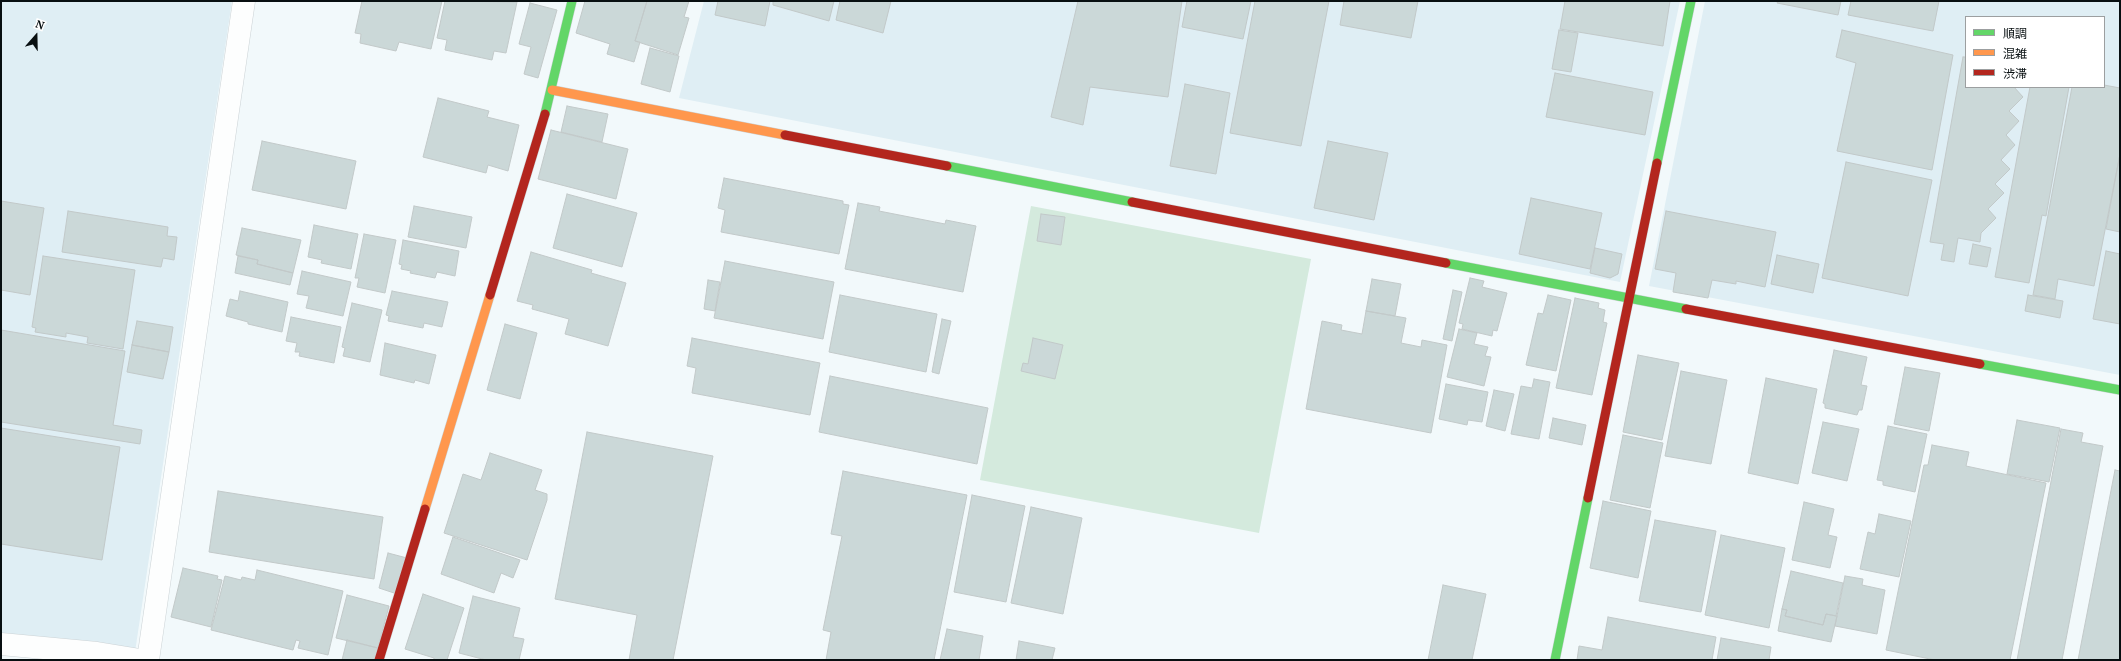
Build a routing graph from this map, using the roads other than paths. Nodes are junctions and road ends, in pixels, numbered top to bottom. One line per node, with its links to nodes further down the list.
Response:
1 (244, 1): 10 (street)
2 (572, 1): 4 (street)
3 (1691, 1): 5 (street)
4 (552, 90): 5 (street); 11 (street)
5 (1629, 298): 6 (street); 12 (street)
6 (2120, 390)
7 (1, 644): 8 (street)
8 (97, 657): 9 (street)
9 (140, 660)
10 (148, 660)
11 (379, 660)
12 (1555, 660)

